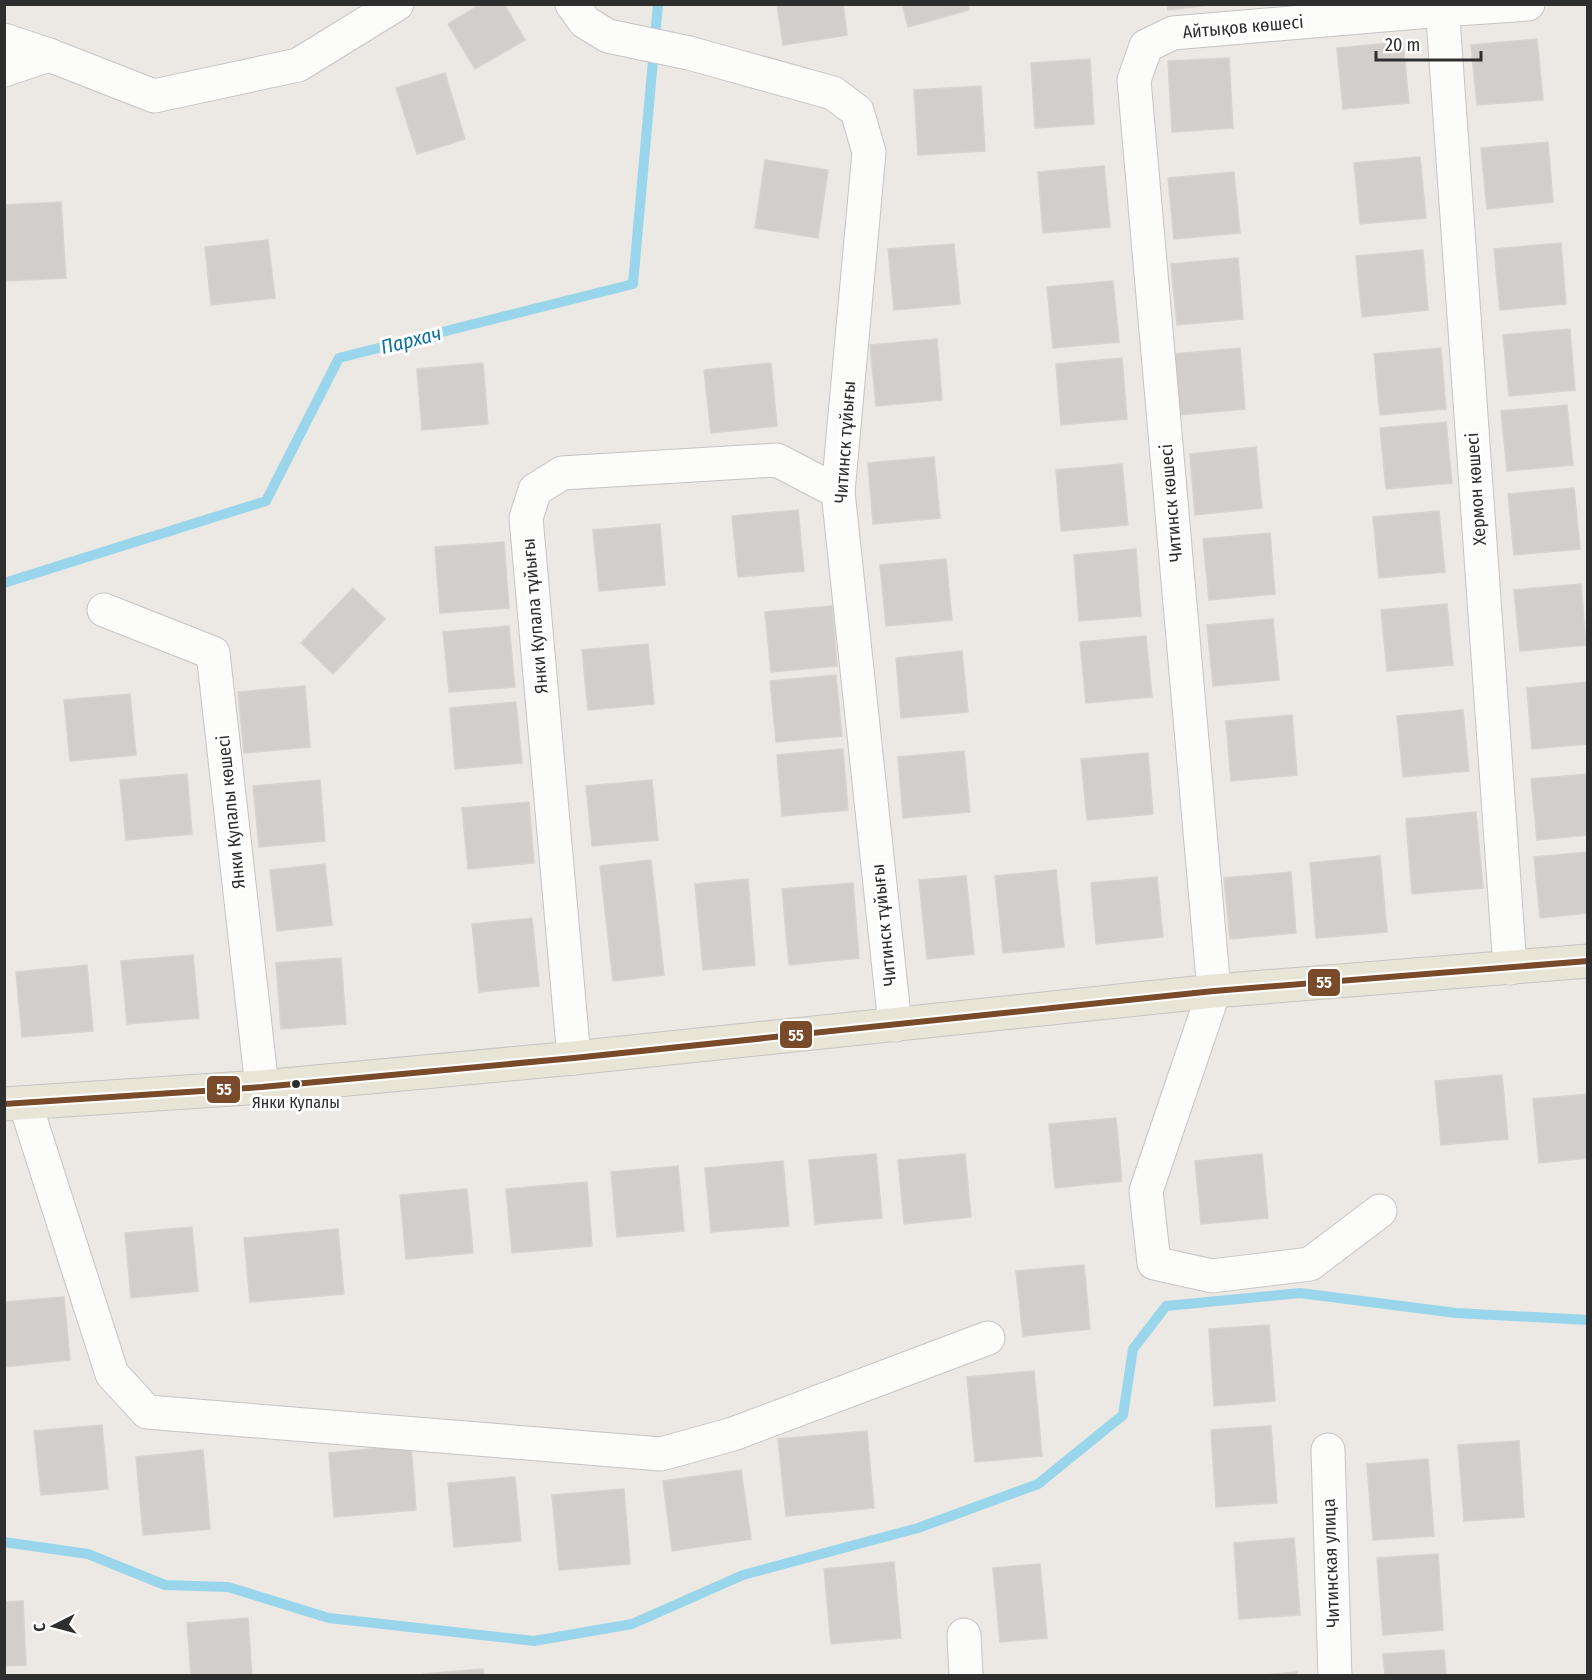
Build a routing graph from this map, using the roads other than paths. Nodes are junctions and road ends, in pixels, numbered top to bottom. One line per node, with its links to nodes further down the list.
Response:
1 (397, 4): 7 (street)
2 (572, 4): 9 (street, Читинск тұйығы)
3 (1528, 4): 4 (street, Айтықов көшесі)
4 (1442, 7): 5 (street, Айтықов көшесі); 12 (street, Хермон көшесі)
5 (1173, 33): 13 (street, Читинск көшесі)
6 (4, 40): 7 (street)
7 (49, 55): 8 (street)
8 (4, 70)
9 (838, 492): 14 (street, Читинск тұйығы); 15 (street, Янки Купала тұйығы)
10 (104, 610): 16 (street, Янки Купалы көшесі)
11 (1587, 961): 12 (main road)
12 (1510, 968): 13 (main road)
13 (1214, 991): 14 (main road); 18 (street)
14 (895, 1024): 15 (main road)
15 (574, 1058): 16 (main road)
16 (262, 1087): 17 (main road)
17 (15, 1104): 19 (street)
18 (1380, 1211)
19 (988, 1338)
20 (1328, 1450): 23 (street, Читинская улица)
21 (964, 1635): 22 (street)
22 (966, 1676)
23 (1335, 1676)

